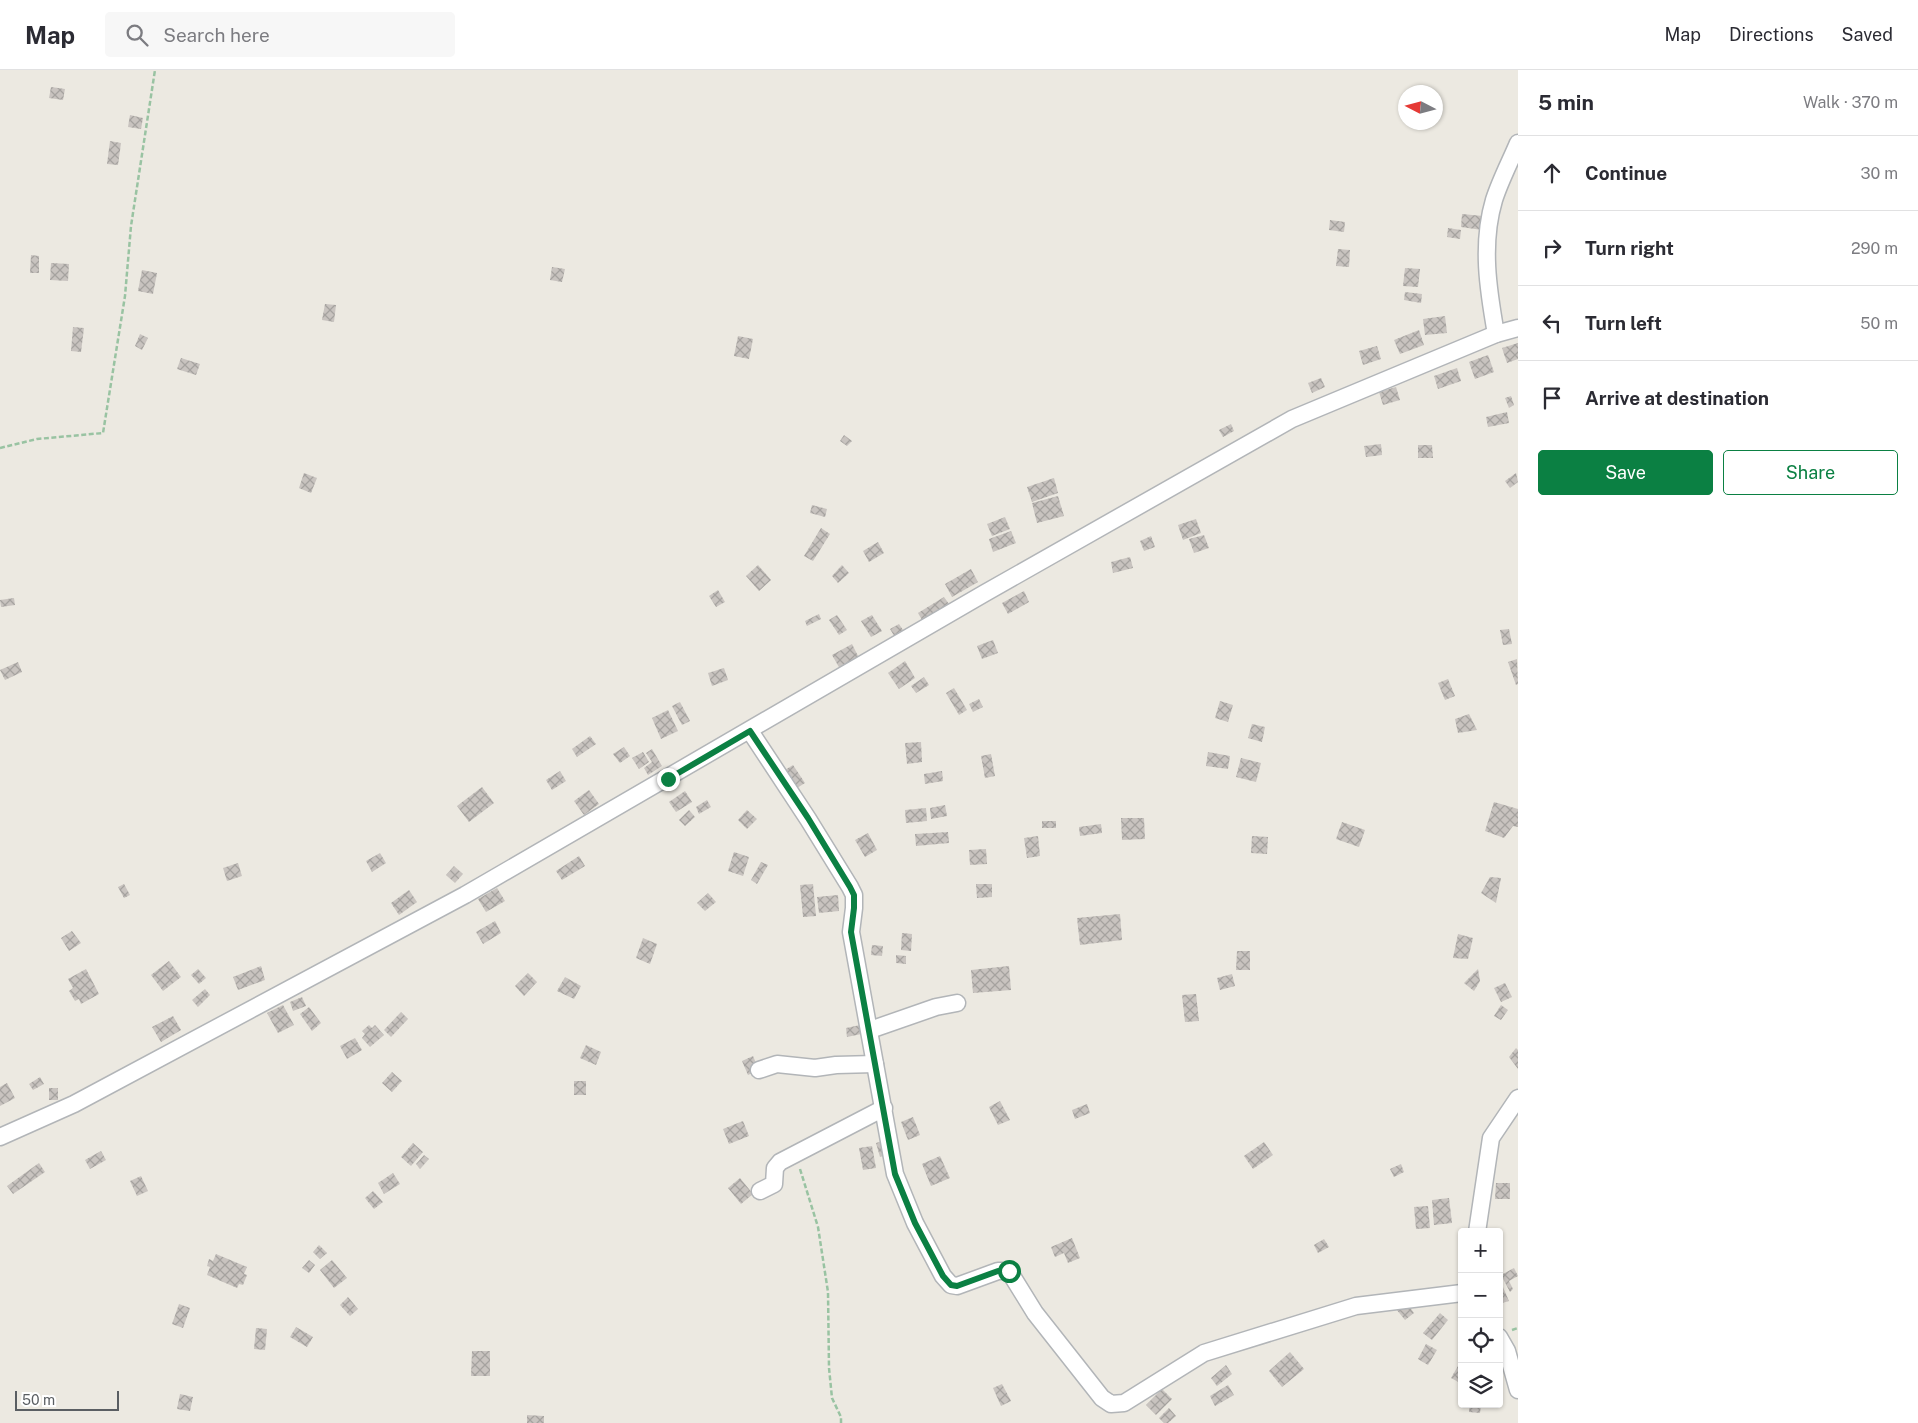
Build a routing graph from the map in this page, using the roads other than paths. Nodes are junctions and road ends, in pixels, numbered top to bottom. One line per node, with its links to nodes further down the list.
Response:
1 (1518, 143): 3 (street)
2 (1518, 328): 3 (street)
3 (1496, 334): 4 (street)
4 (750, 731): 6 (street); 11 (street)
5 (957, 1003): 6 (street)
6 (870, 1030): 7 (street)
7 (876, 1064): 8 (street); 10 (street)
8 (758, 1070)
9 (1518, 1098): 13 (street)
10 (884, 1108): 12 (street); 14 (street)
11 (0, 1137)
12 (760, 1191)
13 (1478, 1228)
14 (1458, 1293)
15 (1503, 1344): 16 (street)
16 (1518, 1390)

